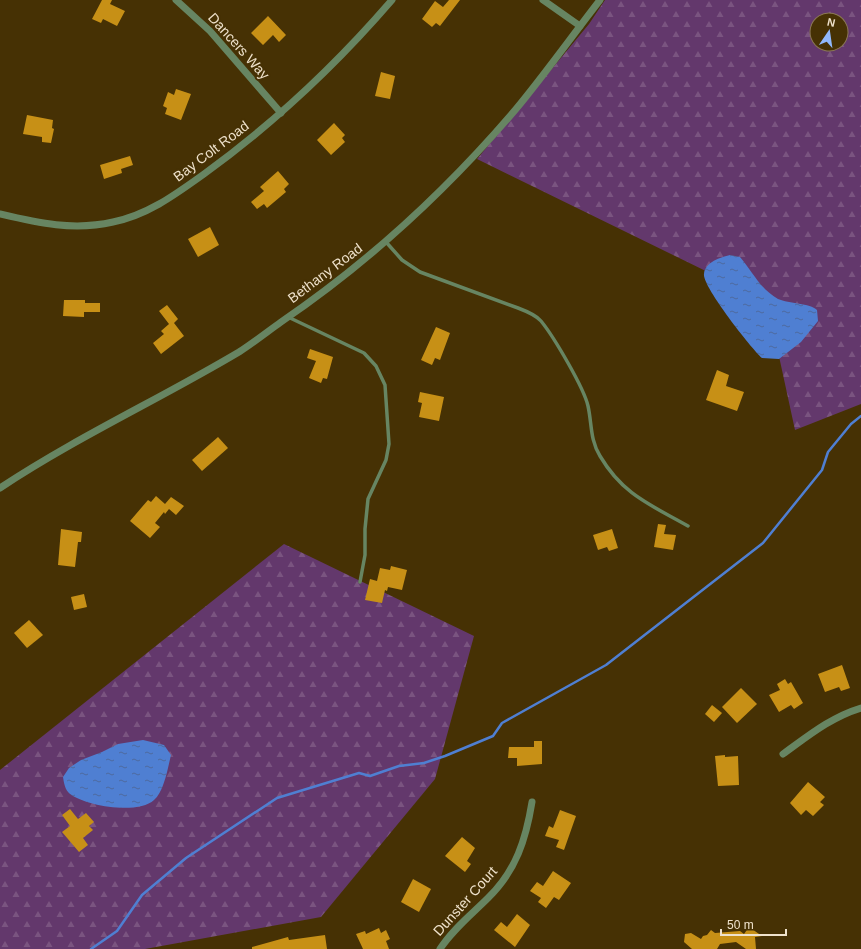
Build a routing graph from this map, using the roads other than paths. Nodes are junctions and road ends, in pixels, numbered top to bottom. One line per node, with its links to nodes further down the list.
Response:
1 (176, 0): 6 (street, Dancers Way)
2 (392, 0): 6 (street, Bay Colt Road)
3 (543, 0): 5 (street)
4 (600, 0): 5 (street, Bethany Road)
5 (580, 26): 8 (street, Bethany Road)
6 (281, 113): 7 (street, Bay Colt Road)
7 (0, 214)
8 (386, 242): 9 (street, Bethany Road); 11 (lane)
9 (288, 318): 10 (street, Bethany Road); 12 (lane)
10 (0, 488)
11 (688, 526)
12 (360, 582)
13 (861, 708): 14 (street)
14 (783, 754)
15 (532, 802): 16 (street, Dunster Court)
16 (440, 949)

